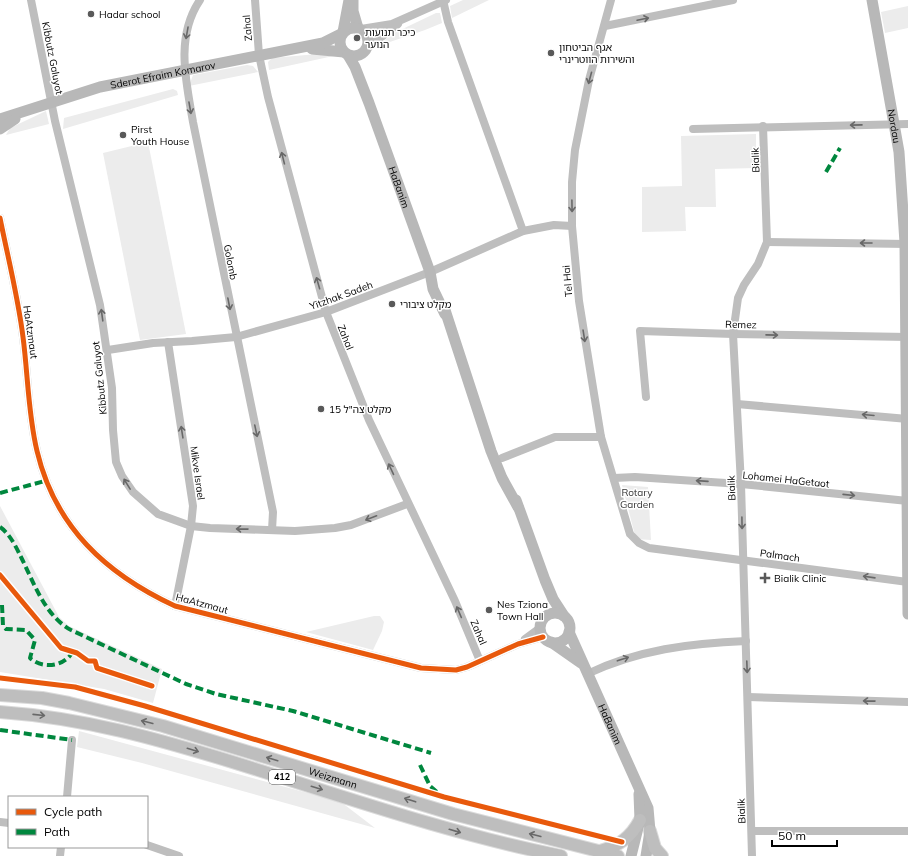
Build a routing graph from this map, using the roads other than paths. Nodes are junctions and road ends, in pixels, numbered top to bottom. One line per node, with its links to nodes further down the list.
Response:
1 (30, 0): 19 (street, Kibbutz Galuyot)
2 (200, 0): 18 (street, Golomb, one-way to 18)
3 (255, 0): 17 (street, Zahal)
4 (349, 0): 13 (street)
5 (353, 0): 12 (street)
6 (444, 0): 10 (street); 30 (street)
7 (611, 0): 11 (street, Tel Hai)
8 (732, 0): 11 (street, one-way to 8)
9 (872, 0): 23 (street, Nordau)
10 (405, 19): 12 (street); 15 (street)
11 (605, 26): 29 (street, Tel Hai, one-way to 29)
12 (360, 29): 13 (street); 15 (street)
13 (342, 33): 14 (street, Sderot Efraim Komarov); 16 (street)
14 (293, 49): 16 (street, Sderot Efraim Komarov); 17 (street, Sderot Efraim Komarov)
15 (364, 51): 16 (street); 20 (street, HaBanim)
16 (346, 54): 20 (street, HaBanim)
17 (259, 55): 18 (street, Sderot Efraim Komarov); 34 (street, Zahal, one-way to 17)
18 (184, 69): 19 (street, Sderot Efraim Komarov); 36 (street, Golomb, one-way to 36)
19 (51, 102): 21 (street, Sderot Efraim Komarov); 39 (street, Kibbutz Galuyot, one-way to 19)
20 (369, 103): 33 (street, HaBanim)
21 (35, 108): 22 (street, Sderot Efraim Komarov); 26 (street, Sderot Efraim Komarov)
22 (0, 119)
23 (895, 124): 24 (street); 25 (street, one-way to 25); 32 (street, Nordau)
24 (908, 124)
25 (763, 126): 27 (street); 31 (street, Bialik)
26 (0, 129)
27 (692, 129)
28 (0, 218): 57 (street, HaAtzmaut)
29 (572, 226): 30 (street, Yitzhak Sadeh); 44 (street, Tel Hai, one-way to 44)
30 (524, 231): 33 (street, Yitzhak Sadeh)
31 (767, 242): 32 (street, one-way to 31); 35 (street, Bialik)
32 (906, 243): 37 (street, Nordau)
33 (430, 272): 34 (street, Yitzhak Sadeh); 43 (street, HaBanim)
34 (326, 312): 36 (street, Yitzhak Sadeh); 49 (street, Zahal, one-way to 34)
35 (733, 334): 37 (street, Remez, one-way to 37); 40 (street, Remez); 41 (street, Bialik)
36 (236, 336): 38 (street, Yitzhak Sadeh); 52 (street, Golomb, one-way to 52)
37 (907, 337): 42 (street, Nordau)
38 (168, 342): 39 (street, Yitzhak Sadeh); 51 (street, Mikve Israel, one-way to 38)
39 (108, 350): 51 (street, Kibbutz Galuyot, one-way to 39)
40 (646, 397)
41 (737, 404): 42 (street, one-way to 41); 47 (street, Bialik)
42 (908, 419): 48 (street, Nordau)
43 (482, 421): 45 (street, HaBanim); 50 (street, HaBanim)
44 (601, 437): 45 (street); 46 (street, Tel Hai)
45 (502, 458): 50 (street, HaBanim)
46 (614, 478): 47 (street, Lohamei HaGetaot, one-way to 46); 53 (street, Tel Hai)
47 (741, 484): 48 (street, Lohamei HaGetaot, one-way to 48); 54 (street, Bialik, one-way to 54)
48 (907, 501): 56 (street, Nordau)
49 (407, 504): 52 (street, Kibbutz Galuyot, one-way to 52); 63 (street, Zahal, one-way to 49)
50 (518, 507): 55 (street, HaBanim)
51 (191, 526): 52 (street, Kibbutz Galuyot, one-way to 51); 57 (street, Mikve Israel)
52 (272, 530)
53 (649, 548): 54 (street, Palmach)
54 (742, 560): 56 (street, Palmach, one-way to 54); 62 (street, Bialik)
55 (545, 580): 59 (street, HaBanim); 60 (street, HaBanim)
56 (908, 582): 58 (street, Nordau)
57 (175, 606): 63 (street, HaAtzmaut)
58 (908, 614)
59 (564, 616): 60 (street); 61 (street, HaBanim)
60 (544, 632): 61 (street); 63 (street, HaAtzmaut); 64 (street, HaBanim)
61 (569, 632): 64 (street, HaBanim)
62 (746, 641): 64 (street, one-way to 62); 66 (street, Bialik, one-way to 66)
63 (480, 661)
64 (585, 669): 70 (street, HaBanim)
65 (0, 695): 77 (main road, Weizmann / 412, one-way to 65)
66 (748, 697): 67 (street, one-way to 66); 74 (street, Bialik)
67 (908, 702)
68 (0, 712): 80 (main road, Weizmann / 412, one-way to 80)
69 (72, 740): 71 (street)
70 (637, 783): 72 (street, HaBanim); 73 (street, HaBanim)
71 (66, 796)
72 (640, 820): 77 (main road); 82 (street, HaBanim)
73 (650, 831): 83 (street, HaBanim); 84 (main road)
74 (752, 831): 75 (street); 85 (street, Bialik)
75 (908, 831)
76 (148, 846): 78 (street)
77 (599, 851): 81 (main road, Weizmann / 412)
78 (165, 854): 79 (street)
79 (179, 856)
80 (561, 856)
81 (618, 856)
82 (631, 856)
83 (646, 856)
84 (662, 856)
85 (752, 856)

